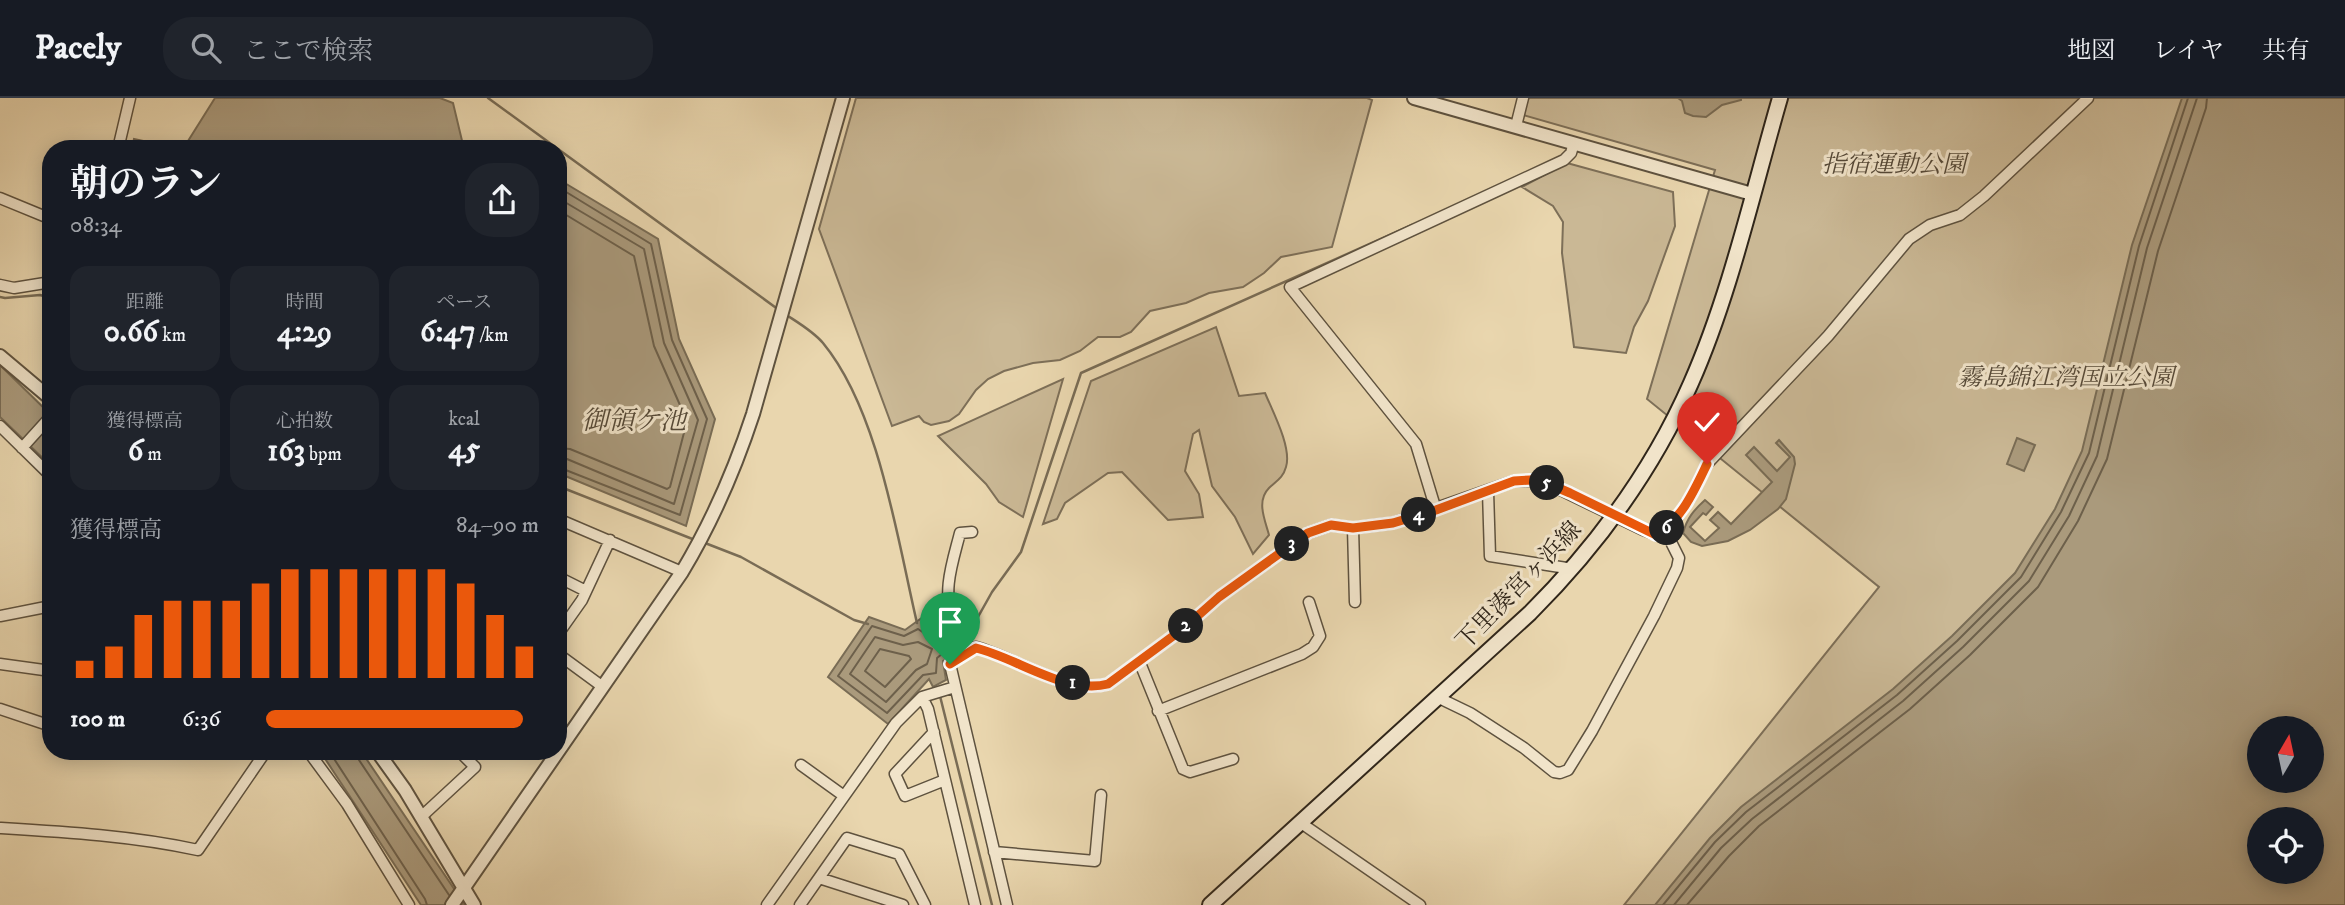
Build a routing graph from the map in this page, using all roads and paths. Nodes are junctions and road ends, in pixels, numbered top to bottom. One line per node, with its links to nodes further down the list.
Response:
1 (130, 98): 8 (street)
2 (843, 98): 30 (street)
3 (1414, 98): 7 (street)
4 (1523, 98): 7 (street)
5 (1780, 98): 10 (main road, 下里湊宮ヶ浜線)
6 (2088, 98): 27 (street)
7 (1516, 126): 9 (street)
8 (120, 140)
9 (1574, 143): 10 (street); 22 (street)
10 (1752, 194): 23 (main road, 下里湊宮ヶ浜線)
11 (0, 198): 12 (street)
12 (42, 215)
13 (42, 283): 14 (street)
14 (0, 285)
15 (0, 355): 16 (street)
16 (42, 392)
17 (0, 426): 19 (street)
18 (42, 426): 19 (street)
19 (22, 447): 20 (street)
20 (42, 467)
21 (1488, 491): 22 (street); 23 (street); 29 (street)
22 (1436, 510): 25 (street)
23 (1616, 515): 27 (street); 29 (main road, 下里湊宮ヶ浜線)
24 (567, 523): 28 (street)
25 (1353, 528): 34 (street); 40 (street)
26 (972, 532): 38 (street)
27 (1656, 535): 46 (street)
28 (610, 540): 30 (street); 32 (street)
29 (1573, 569): 46 (main road, 下里湊宮ヶ浜線)
30 (682, 572): 43 (street)
31 (567, 582): 32 (street)
32 (586, 591): 37 (street)
33 (1309, 602): 48 (street)
34 (1355, 602)
35 (42, 608): 36 (street)
36 (0, 616)
37 (567, 620)
38 (971, 651): 40 (street); 44 (street)
39 (567, 661): 43 (street)
40 (1140, 663): 48 (street)
41 (0, 664): 42 (street)
42 (42, 670)
43 (603, 687): 51 (street)
44 (953, 687): 45 (street); 65 (street)
45 (926, 695): 50 (street); 60 (street)
46 (1438, 698): 63 (main road, 下里湊宮ヶ浜線)
47 (0, 709): 49 (street)
48 (1158, 711): 52 (street)
49 (42, 723)
50 (934, 732): 59 (street); 59 (street)
51 (567, 739)
52 (1233, 759)
53 (260, 760): 64 (street)
54 (315, 760): 68 (street)
55 (383, 760): 62 (street)
56 (468, 760): 62 (street)
57 (552, 760): 67 (street)
58 (801, 765): 60 (street)
59 (945, 780): 75 (street)
60 (844, 796): 71 (street)
61 (1101, 796): 65 (street)
62 (421, 817): 67 (street)
63 (1301, 823): 77 (main road, 下里湊宮ヶ浜線); 78 (street)
64 (0, 828)
65 (994, 852): 76 (street)
66 (819, 878): 72 (street); 73 (street); 74 (street)
67 (463, 888): 69 (street); 70 (street)
68 (409, 905)
69 (452, 905)
70 (474, 905)
71 (767, 905)
72 (800, 905)
73 (903, 905)
74 (925, 905)
75 (975, 905)
76 (1007, 905)
77 (1210, 905)
78 (1420, 905)

